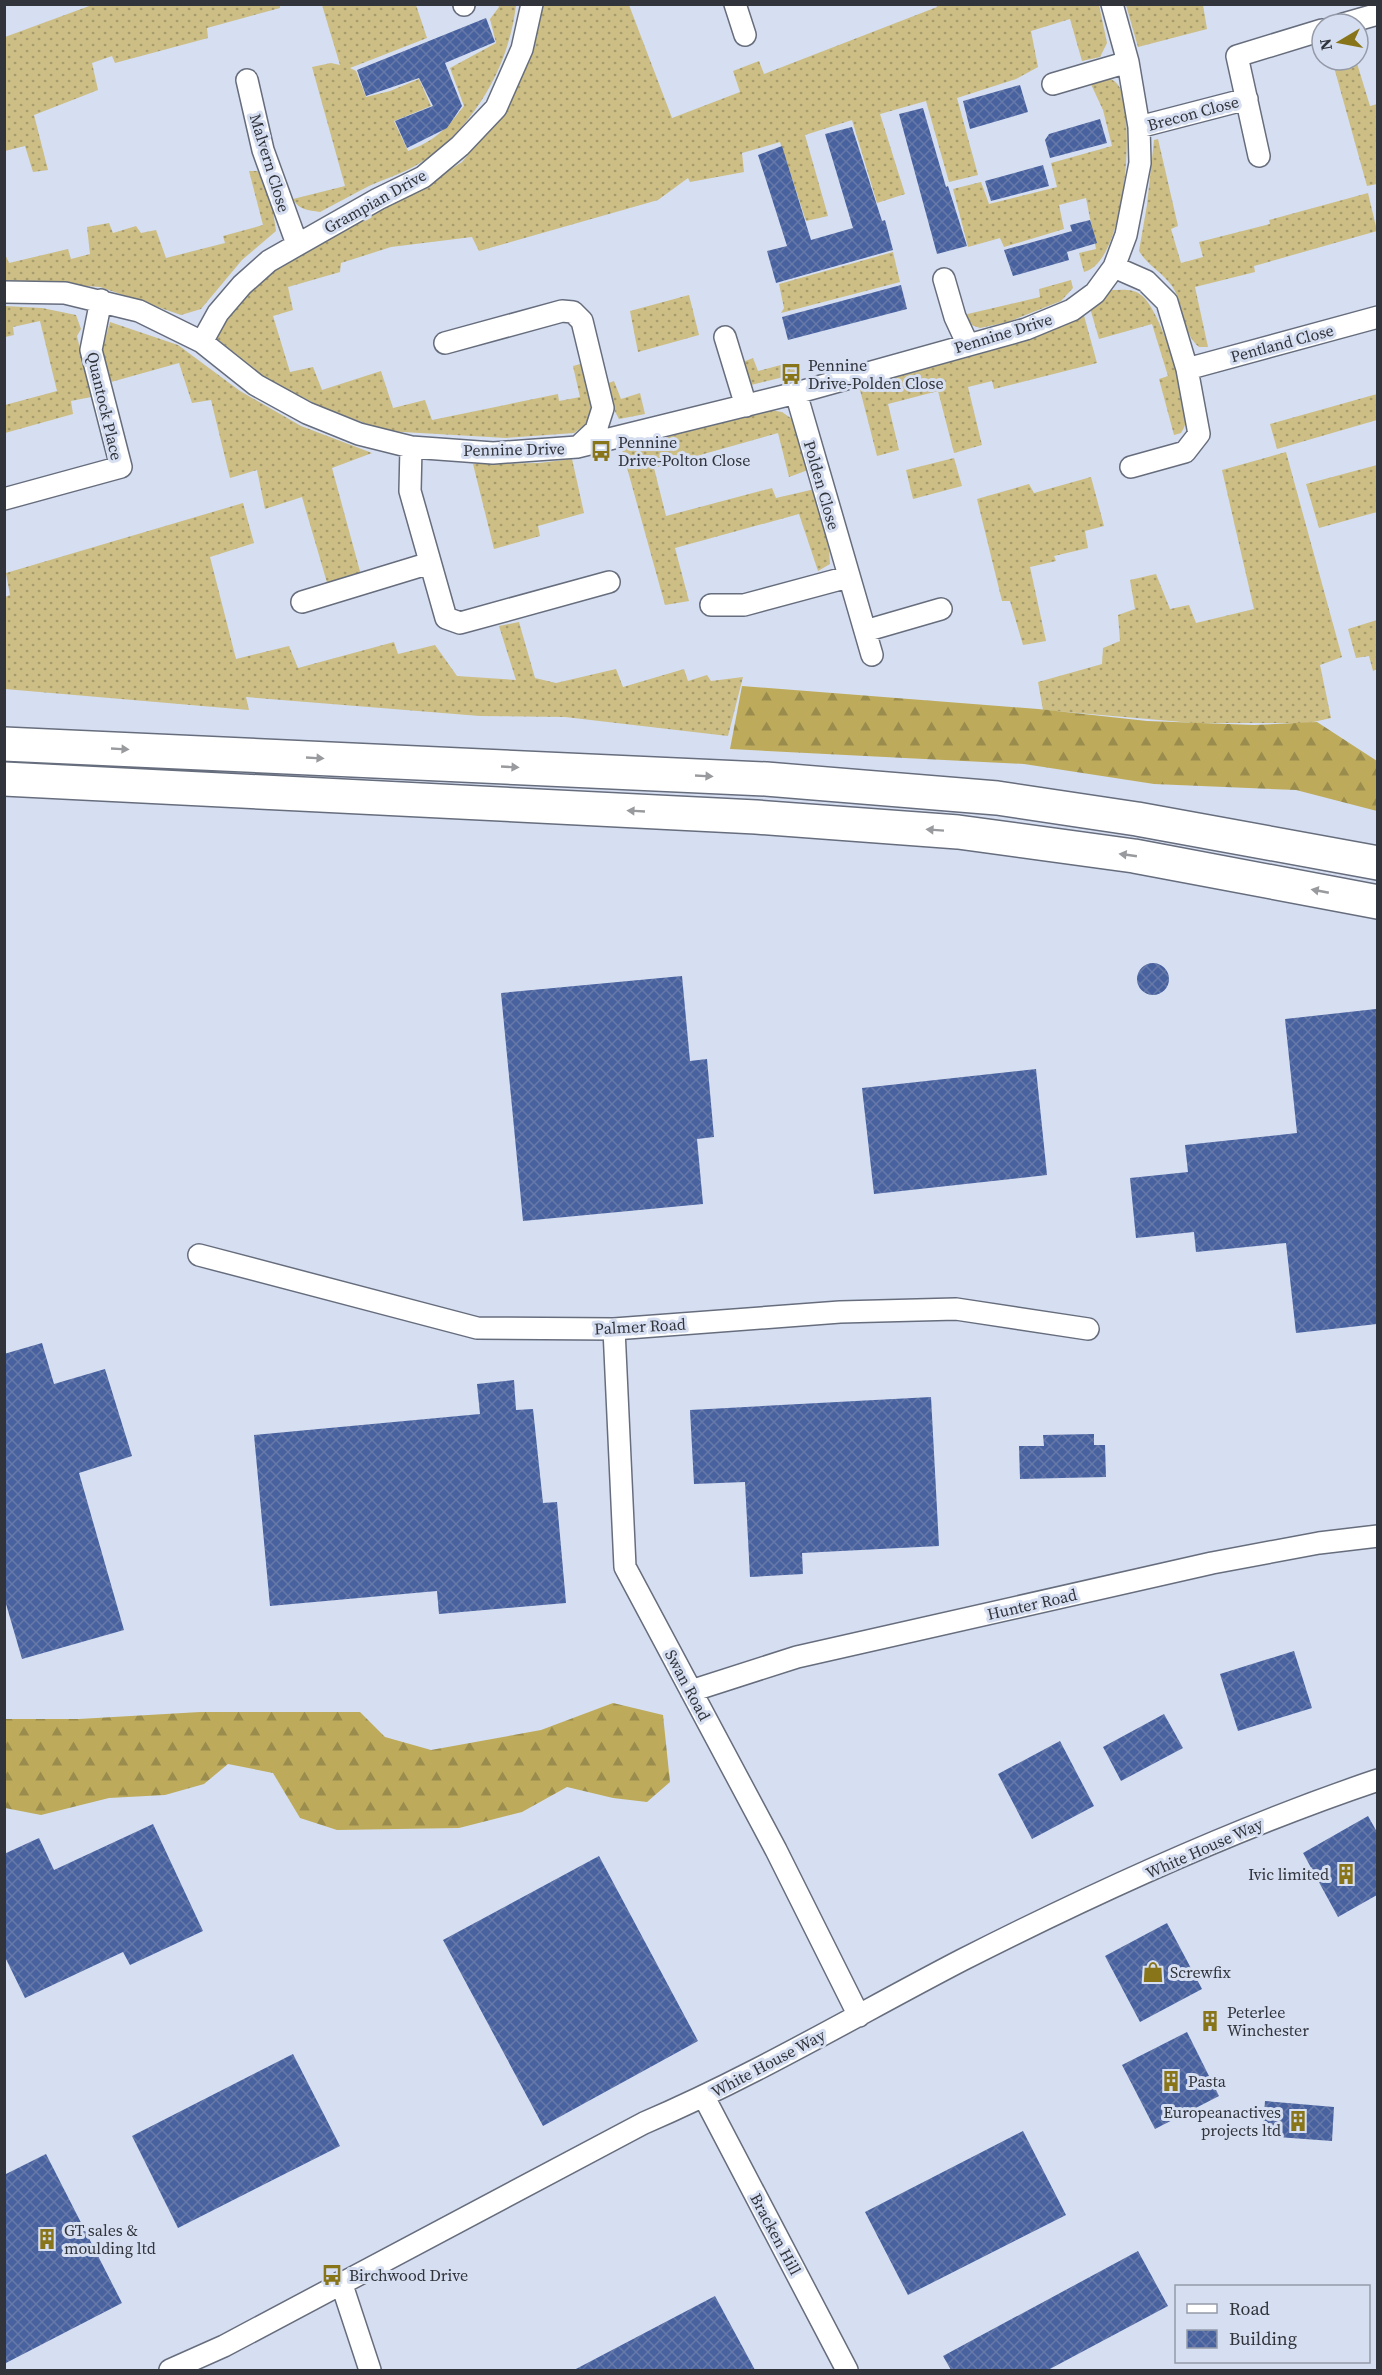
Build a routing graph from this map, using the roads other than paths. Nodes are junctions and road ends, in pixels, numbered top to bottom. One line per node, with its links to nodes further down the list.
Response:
1 (532, 4): 12 (street, Grampian Drive)
2 (735, 4): 4 (street)
3 (1112, 4): 6 (street, Pennine Drive)
4 (746, 34)
5 (1310, 34): 9 (street, Brecon Close)
6 (1128, 62): 8 (street); 10 (street, Pennine Drive)
7 (247, 80): 12 (street, Malvern Close)
8 (1053, 84)
9 (1247, 99): 10 (street, Brecon Close); 11 (street, Brecon Close)
10 (1139, 127): 13 (street, Pennine Drive)
11 (1259, 156)
12 (297, 244): 19 (street, Grampian Drive)
13 (1114, 267): 21 (street, Pennine Drive); 22 (street)
14 (944, 279): 21 (street)
15 (4, 292): 16 (street, Pennine Drive)
16 (101, 300): 19 (street, Pennine Drive); 28 (street, Quantock Place)
17 (1377, 317): 22 (street, Pentland Close)
18 (725, 337): 24 (street)
19 (202, 342): 25 (street, Pennine Drive)
20 (445, 343): 26 (street)
21 (968, 345): 23 (street, Pennine Drive)
22 (1187, 369): 27 (street)
23 (796, 393): 24 (street, Pennine Drive); 30 (street, Polden Close)
24 (746, 406): 26 (street, Pennine Drive)
25 (411, 447): 26 (street, Pennine Drive); 29 (street)
26 (578, 447)
27 (1131, 467)
28 (4, 499)
29 (430, 563): 31 (street); 32 (street)
30 (848, 577): 33 (street); 35 (street, Polden Close)
31 (609, 582)
32 (303, 602)
33 (711, 605)
34 (940, 609): 35 (street)
35 (864, 631): 36 (street, Polden Close)
36 (872, 655)
37 (4, 737): 39 (highway)
38 (4, 744): 39 (highway)
39 (62, 746): 43 (highway, one-way to 43)
40 (4, 779): 41 (highway)
41 (63, 780): 42 (highway); 44 (highway, one-way to 41)
42 (4, 785)
43 (1377, 862)
44 (1377, 902)
45 (200, 1256): 46 (street, Palmer Road)
46 (614, 1329): 47 (street, Palmer Road); 49 (street, Swan Road)
47 (1088, 1329)
48 (1377, 1536): 49 (street, Hunter Road)
49 (691, 1691): 51 (street, Swan Road)
50 (1377, 1780): 51 (street, White House Way)
51 (859, 2016): 52 (street, White House Way)
52 (704, 2097): 53 (street, White House Way); 56 (street, Bracken Hill)
53 (341, 2283): 54 (street, White House Way); 55 (street)
54 (171, 2370)
55 (370, 2370)
56 (847, 2370)

